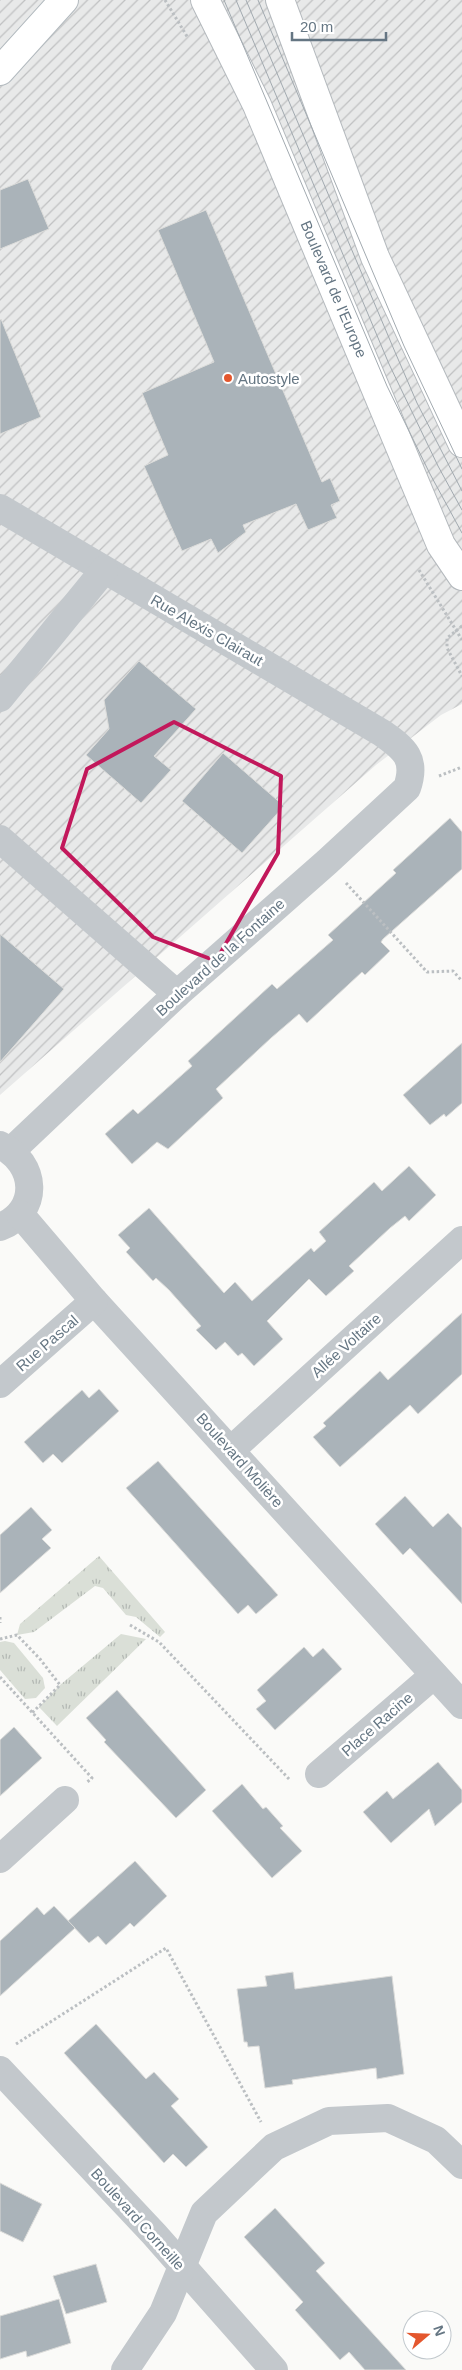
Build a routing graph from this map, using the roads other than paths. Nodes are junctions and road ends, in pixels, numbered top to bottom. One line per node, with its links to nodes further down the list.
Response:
1 (64, 0): 4 (main road)
2 (205, 0): 8 (main road, Boulevard de l'Europe)
3 (280, 0): 5 (main road)
4 (0, 71)
5 (462, 443)
6 (0, 508): 7 (street, Rue Alexis Clairaut)
7 (104, 570): 9 (street); 10 (street, Rue Alexis Clairaut)
8 (462, 576)
9 (0, 698)
10 (407, 758): 12 (street, Boulevard de la Fontaine)
11 (0, 839): 12 (street)
12 (177, 994): 13 (street, Boulevard de la Fontaine)
13 (6, 1148): 14 (street)
14 (10, 1220): 16 (street, Boulevard Molière)
15 (462, 1240): 18 (street, Allée Voltaire)
16 (94, 1301): 17 (street, Rue Pascal); 18 (street, Boulevard Molière)
17 (0, 1384)
18 (231, 1450): 19 (street, Boulevard Molière)
19 (434, 1675): 20 (street, Boulevard Molière); 21 (street, Place Racine)
20 (462, 1705)
21 (320, 1774)
22 (65, 1800): 23 (street)
23 (0, 1859)
24 (4, 2060): 26 (street, Boulevard Corneille)
25 (462, 2165): 26 (street)
26 (181, 2267): 27 (street); 28 (street, Boulevard Corneille)
27 (125, 2370)
28 (274, 2370)

